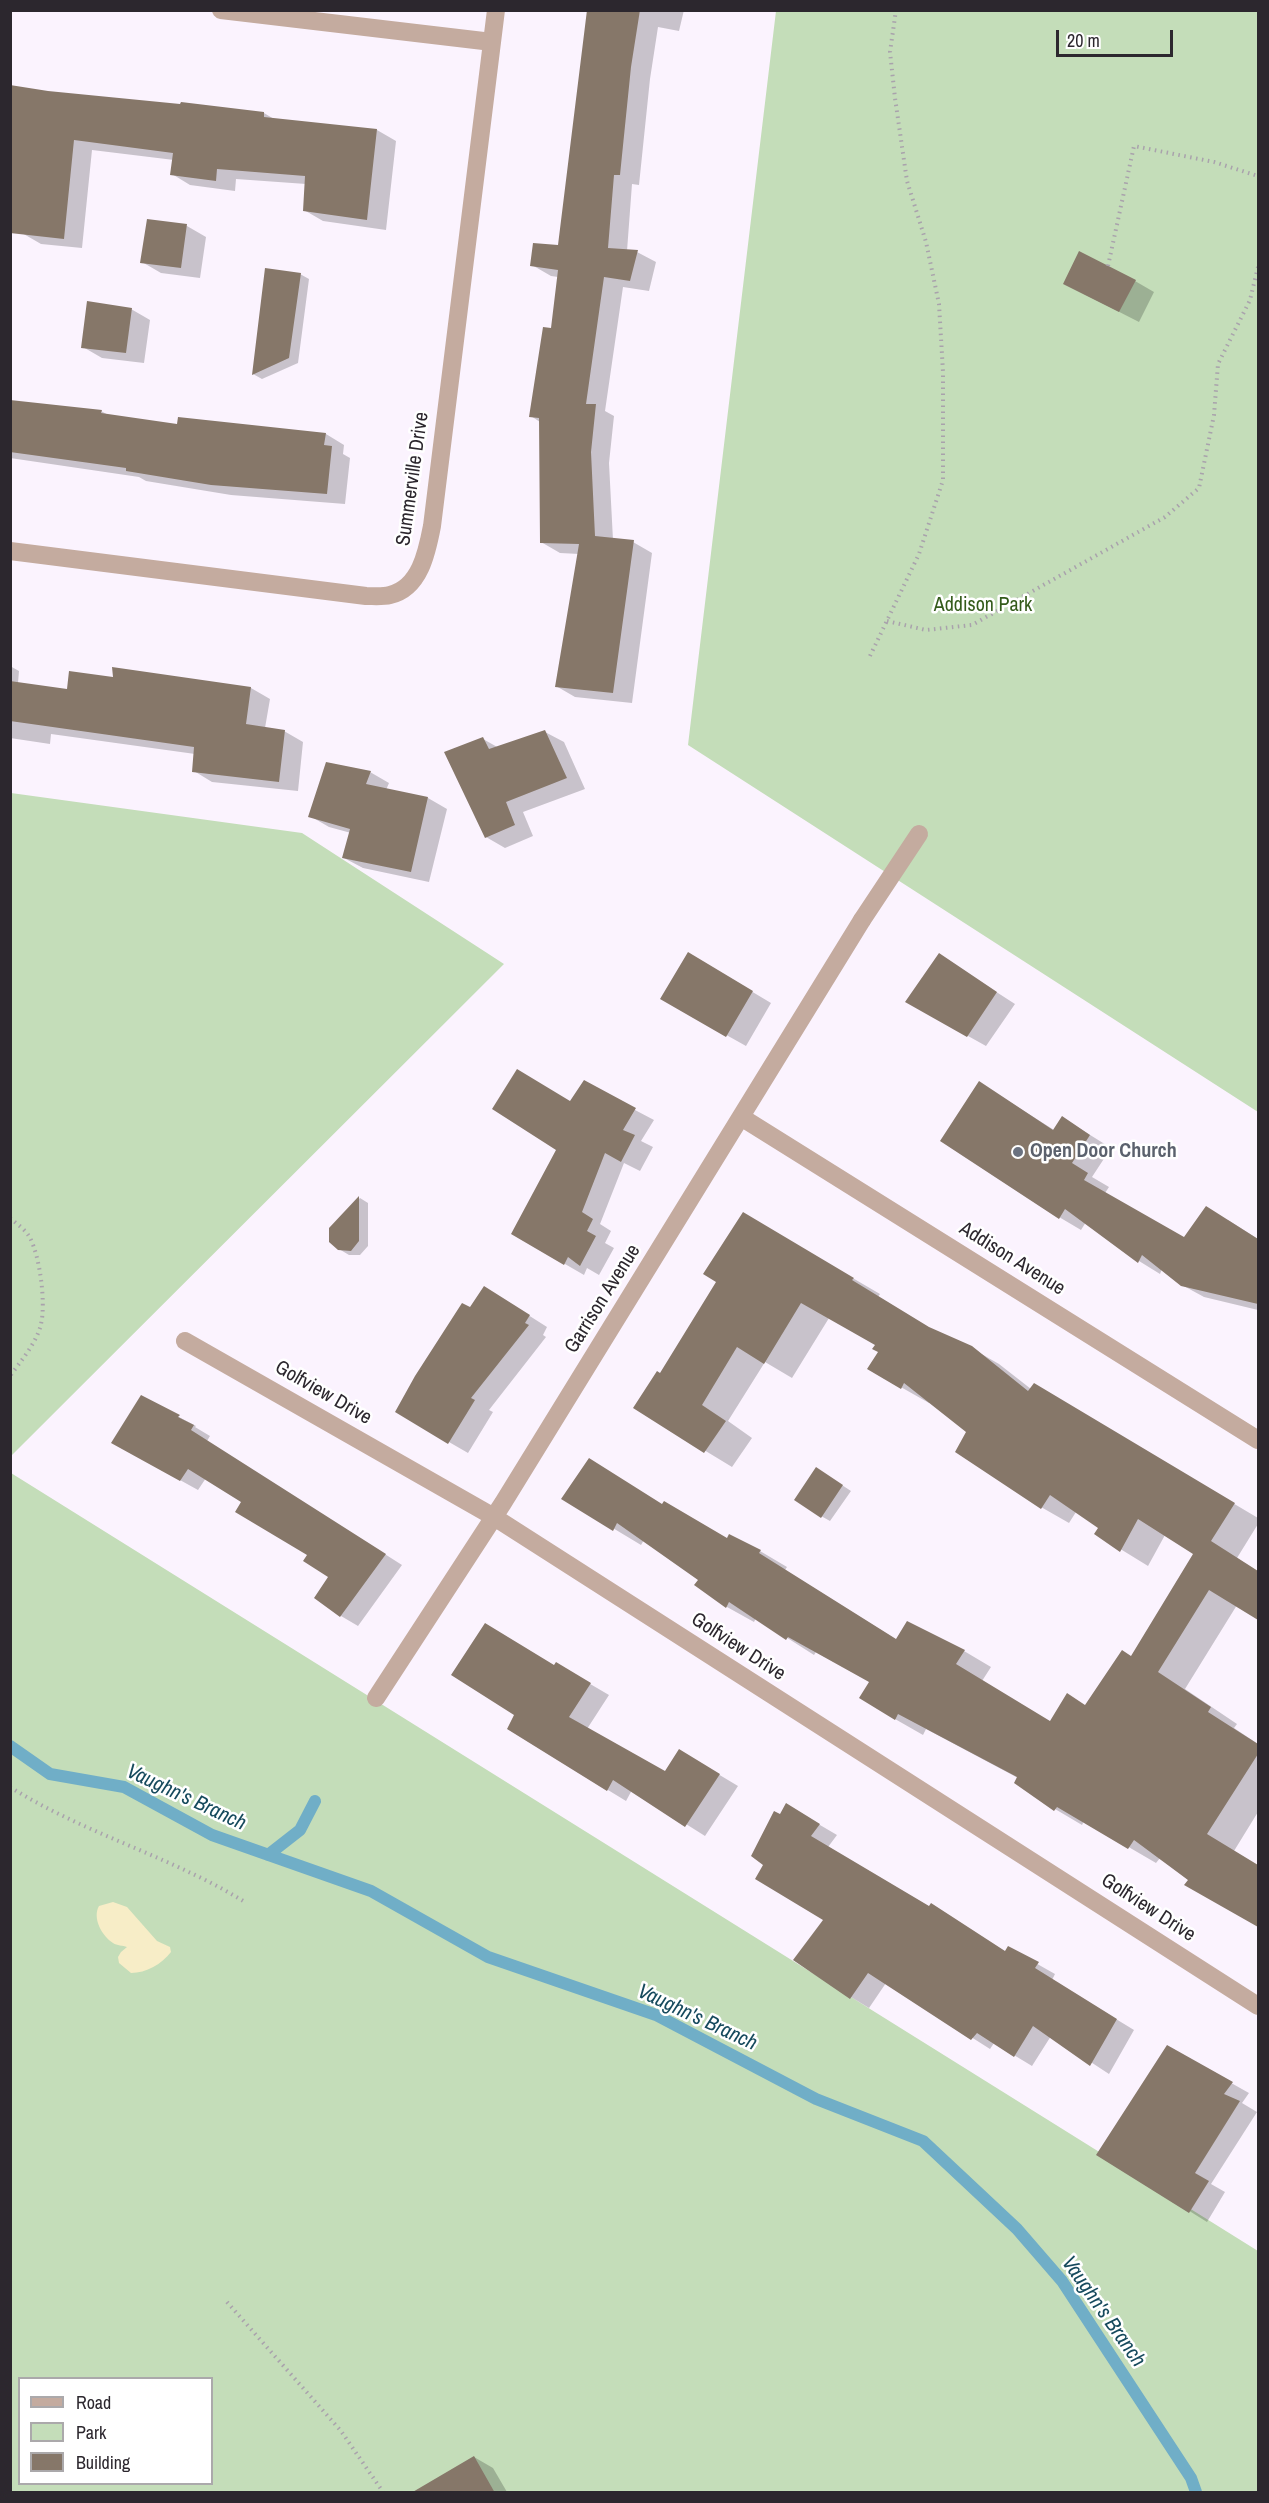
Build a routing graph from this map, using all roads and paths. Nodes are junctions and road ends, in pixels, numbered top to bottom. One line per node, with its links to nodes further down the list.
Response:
1 (221, 10): 4 (street)
2 (496, 10): 4 (street, Summerville Drive)
3 (896, 10): 9 (path)
4 (492, 42): 8 (street, Summerville Drive)
5 (1258, 176): 6 (path)
6 (1108, 266)
7 (1258, 267): 9 (path)
8 (10, 550)
9 (887, 621): 10 (path)
10 (870, 656)
11 (919, 834): 12 (street, Garrison Avenue)
12 (741, 1117): 16 (street, Addison Avenue); 17 (street, Garrison Avenue)
13 (10, 1218): 15 (path)
14 (185, 1341): 17 (street, Golfview Drive)
15 (10, 1376)
16 (1258, 1440)
17 (494, 1517): 18 (street, Garrison Avenue); 21 (street, Golfview Drive)
18 (376, 1698)
19 (10, 1787): 20 (path)
20 (245, 1902)
21 (1258, 2006)
22 (227, 2302): 23 (path)
23 (383, 2493)

